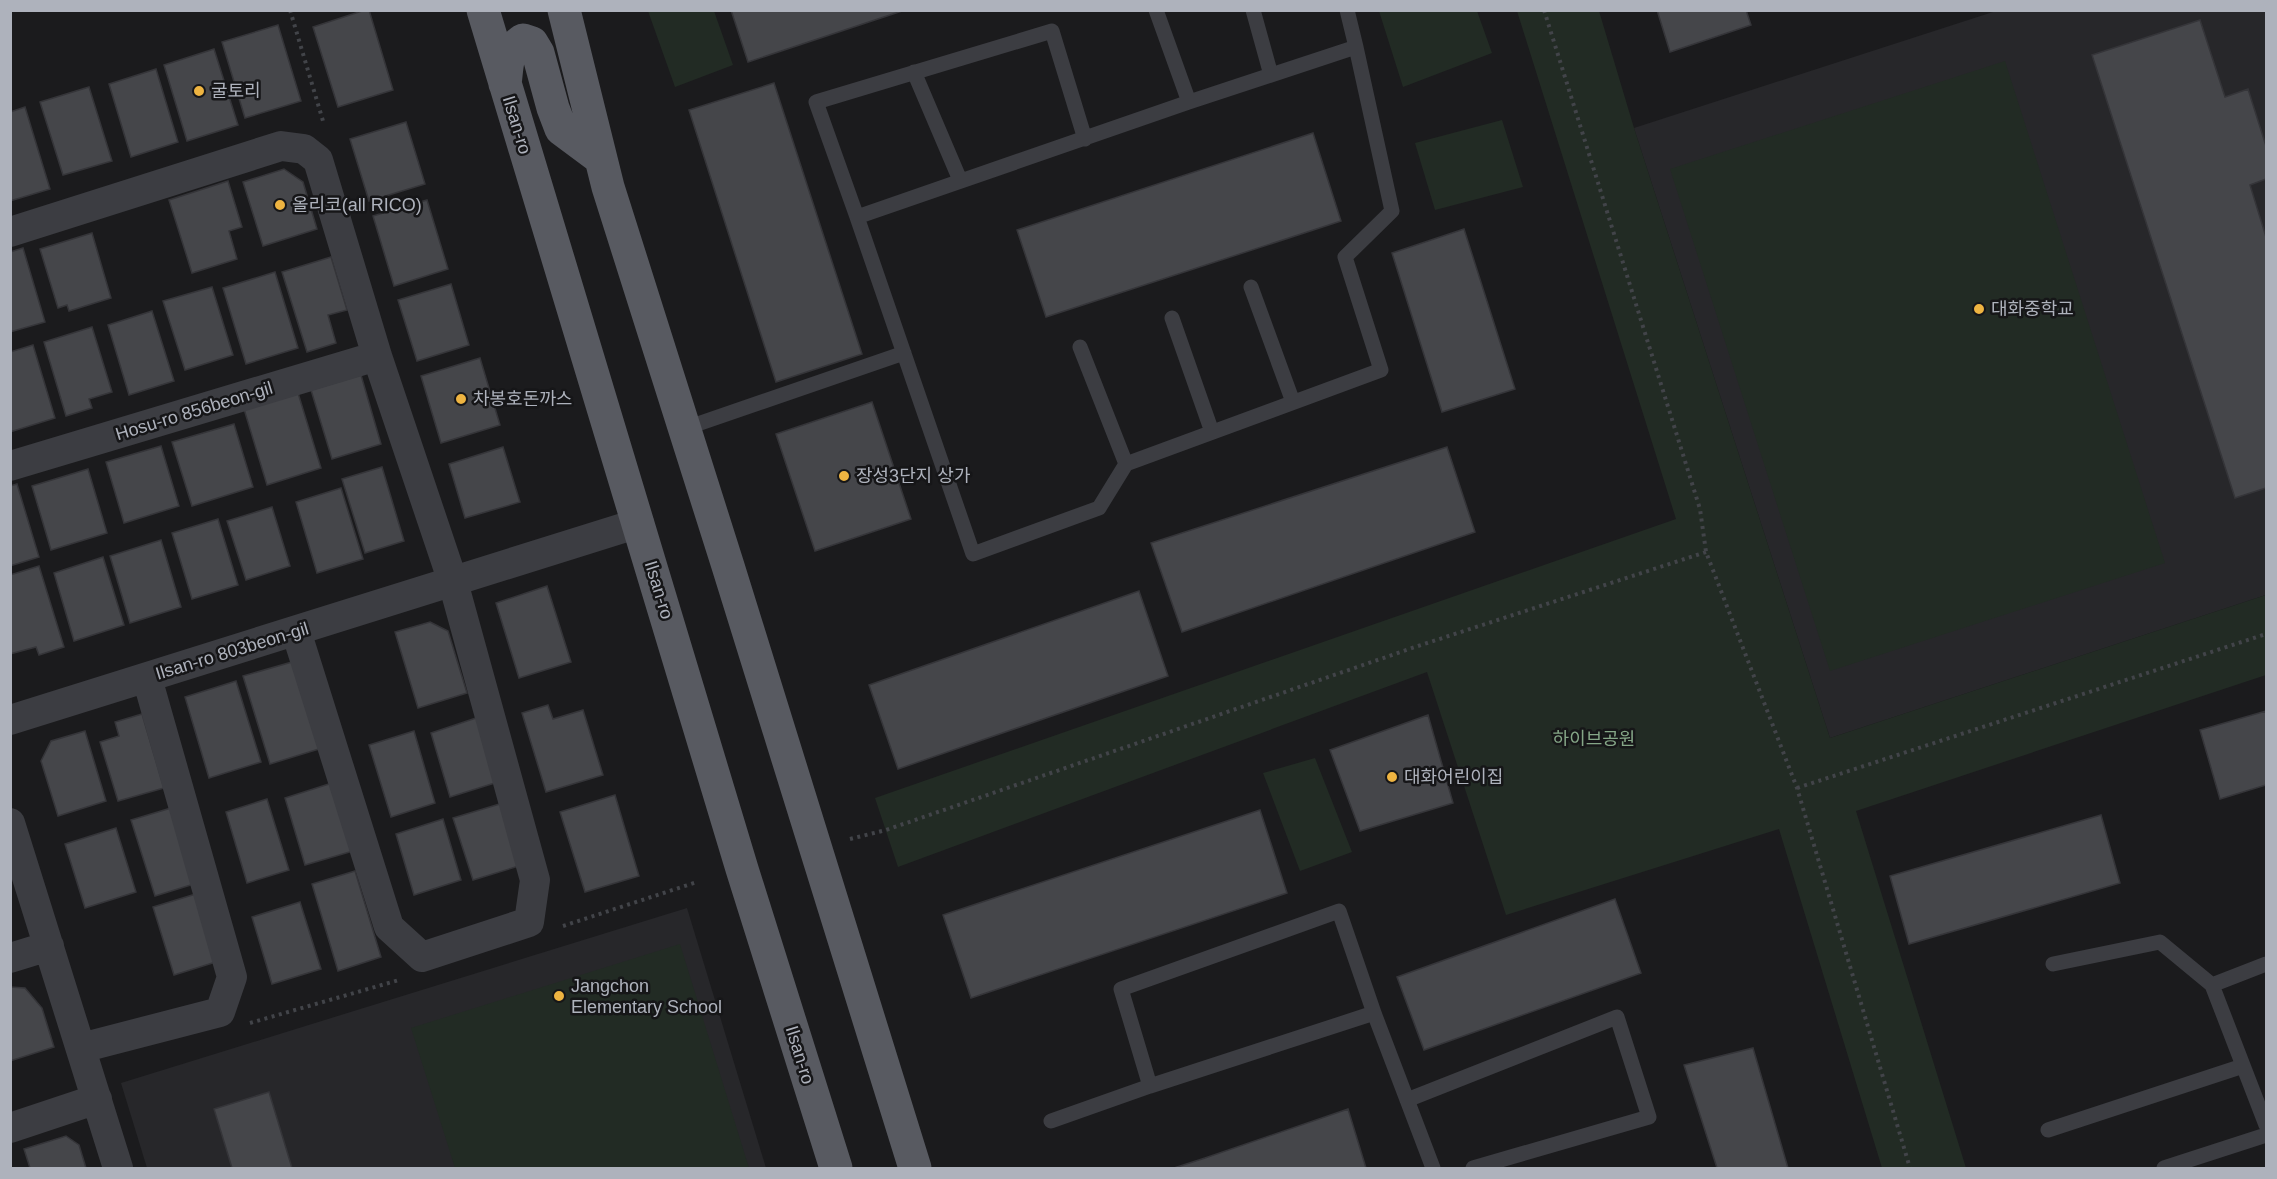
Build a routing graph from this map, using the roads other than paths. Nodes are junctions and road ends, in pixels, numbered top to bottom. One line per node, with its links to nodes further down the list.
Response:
1 (483, 10): 9 (main road, Ilsan-ro)
2 (564, 10): 12 (main road)
3 (1156, 10): 10 (lane)
4 (1253, 10): 8 (lane)
5 (1347, 10): 6 (lane)
6 (1356, 47): 8 (lane); 21 (lane)
7 (914, 72): 11 (lane); 13 (lane); 14 (lane)
8 (1271, 75): 10 (lane)
9 (505, 84): 12 (main road); 26 (main road, Ilsan-ro)
10 (1189, 102): 11 (lane)
11 (1085, 139): 13 (lane)
12 (600, 158): 22 (main road)
13 (960, 180): 14 (lane)
14 (857, 217): 19 (lane)
15 (10, 232): 20 (street)
16 (1251, 287): 21 (lane)
17 (1172, 318): 23 (lane)
18 (1080, 347): 24 (lane)
19 (904, 353): 22 (lane); 24 (lane)
20 (377, 356): 25 (street, Hosu-ro 856beon-gil); 27 (street)
21 (1293, 402): 23 (lane)
22 (686, 428): 50 (main road)
23 (1212, 432): 24 (lane)
24 (1126, 464)
25 (10, 466)
26 (639, 523): 27 (street, Ilsan-ro 803beon-gil); 49 (main road, Ilsan-ro)
27 (453, 582): 28 (street, Ilsan-ro 803beon-gil); 28 (street)
28 (296, 631): 29 (street, Ilsan-ro 803beon-gil)
29 (147, 678): 30 (street, Ilsan-ro 803beon-gil); 38 (street)
30 (10, 720)
31 (10, 823): 32 (street)
32 (49, 946): 33 (street); 38 (street)
33 (10, 958)
34 (2053, 964): 36 (lane)
35 (2266, 964): 36 (lane)
36 (2212, 985): 39 (lane)
37 (1374, 1013): 40 (lane); 40 (lane); 42 (lane)
38 (81, 1048): 41 (street)
39 (2243, 1066): 44 (lane); 46 (lane)
40 (1150, 1086): 43 (lane)
41 (97, 1100): 45 (street); 48 (street)
42 (1407, 1100): 51 (lane); 52 (lane)
43 (1051, 1121)
44 (2266, 1125)
45 (10, 1128)
46 (2048, 1130)
47 (2266, 1135): 53 (lane)
48 (118, 1168)
49 (836, 1168)
50 (915, 1168)
51 (1434, 1168)
52 (1473, 1168)
53 (2164, 1168)

